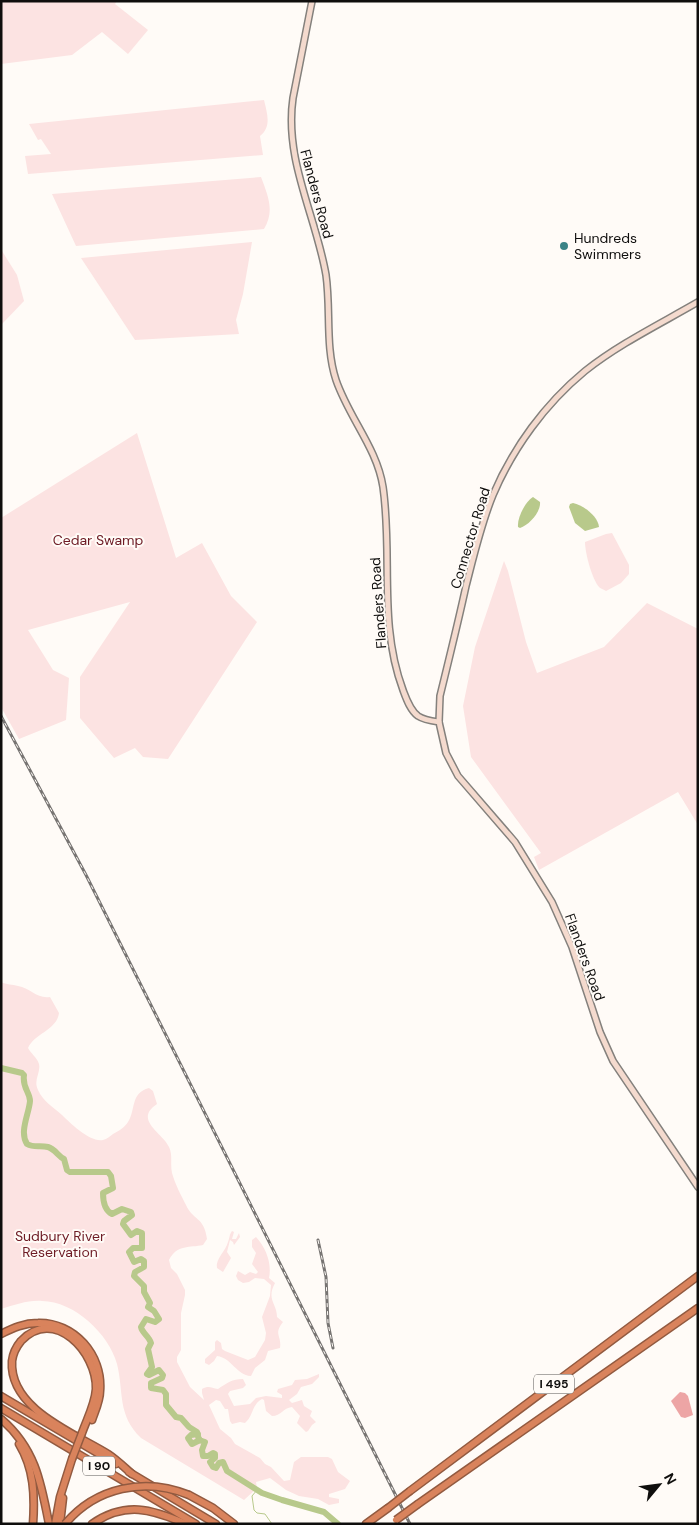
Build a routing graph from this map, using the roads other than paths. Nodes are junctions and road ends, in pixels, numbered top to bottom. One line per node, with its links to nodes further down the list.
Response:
1 (312, 1): 3 (main road, Flanders Road)
2 (698, 302): 3 (main road, Connector Road)
3 (439, 722): 4 (main road, Flanders Road)
4 (698, 1187)
5 (698, 1276): 25 (highway, I 495, bridge)
6 (698, 1308): 14 (highway, I 495, bridge)
7 (1, 1334): 11 (highway)
8 (1, 1396): 13 (highway, I 90)
9 (1, 1408): 22 (highway, I 90)
10 (1, 1420): 15 (highway); 16 (highway)
11 (84, 1434): 12 (highway); 13 (highway)
12 (74, 1460): 17 (highway); 18 (highway)
13 (132, 1474): 23 (highway, I 90)
14 (394, 1522)
15 (33, 1524)
16 (49, 1524)
17 (55, 1524)
18 (60, 1524)
19 (65, 1524): 24 (highway, bridge)
20 (92, 1524): 21 (highway)
21 (186, 1524)
22 (196, 1524)
23 (216, 1524)
24 (234, 1524)
25 (366, 1524)

